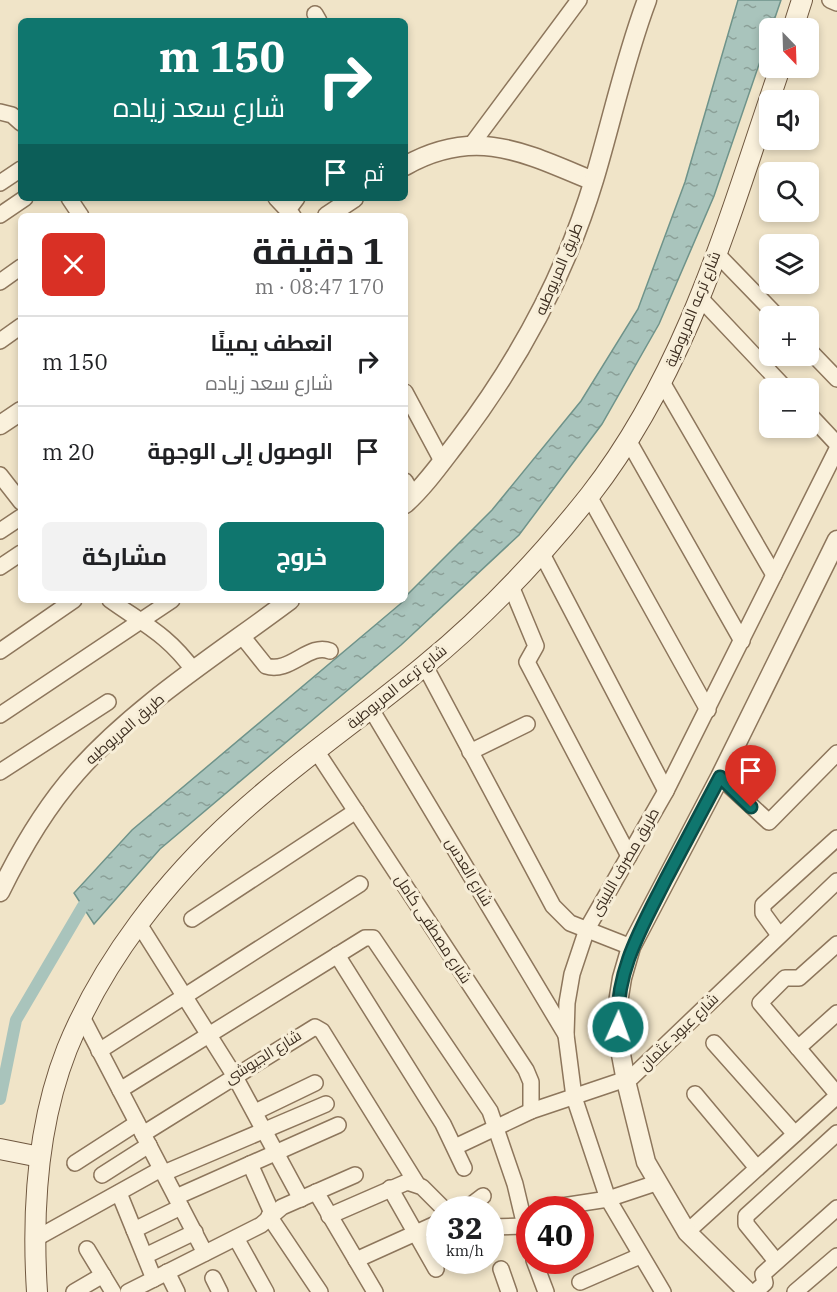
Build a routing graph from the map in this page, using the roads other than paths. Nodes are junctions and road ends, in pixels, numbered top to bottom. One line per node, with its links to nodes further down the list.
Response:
1 (579, 0): 10 (street)
2 (647, 0): 13 (street, طريق المريوطيه)
3 (802, 0): 6 (main road)
4 (830, 0): 5 (street)
5 (837, 3)
6 (796, 18)
7 (777, 78): 19 (main road, شارع ترعه المريوطية)
8 (0, 112): 9 (street)
9 (18, 120)
10 (472, 144): 11 (street); 13 (street)
11 (408, 165)
12 (18, 171): 14 (street)
13 (593, 181): 37 (street, طريق المريوطيه)
14 (0, 183)
15 (21, 201): 18 (street)
16 (350, 201): 17 (street)
17 (332, 213)
18 (0, 215)
19 (717, 254): 22 (main road, شارع ترعه المريوطية); 23 (street)
20 (18, 269): 21 (street)
21 (0, 282)
22 (701, 299): 27 (street); 29 (main road, شارع ترعه المريوطية)
23 (767, 306)
24 (18, 328): 25 (street)
25 (0, 341)
26 (819, 360): 28 (street)
27 (776, 378)
28 (837, 379)
29 (662, 382): 34 (main road, شارع ترعه المريوطية); 48 (street)
30 (408, 398): 37 (street)
31 (18, 413): 32 (street)
32 (0, 424)
33 (819, 425): 35 (street)
34 (628, 440): 40 (main road, شارع ترعه المريوطية); 56 (street)
35 (837, 444)
36 (837, 449): 48 (street, طريق مصرف اللبينى)
37 (442, 461): 39 (street, طريق المريوطيه)
38 (0, 475): 41 (street)
39 (408, 494)
40 (589, 496): 45 (main road, شارع ترعه المريوطية); 63 (street)
41 (18, 498)
42 (18, 519): 43 (street)
43 (0, 531)
44 (837, 542): 70 (street)
45 (541, 552): 49 (main road, شارع ترعه المريوطية); 71 (street)
46 (18, 555): 47 (street)
47 (0, 567)
48 (774, 575): 56 (street, طريق مصرف اللبينى)
49 (511, 586): 59 (main road, شارع ترعه المريوطية); 74 (street)
50 (70, 603): 57 (street)
51 (115, 603): 54 (street)
52 (167, 603): 54 (street)
53 (286, 603): 55 (street, طريق المريوطيه)
54 (141, 620): 60 (street); 64 (street)
55 (242, 636): 58 (street); 60 (street, طريق المريوطيه)
56 (742, 641): 63 (street, طريق مصرف اللبينى)
57 (0, 651)
58 (330, 651)
59 (425, 666): 62 (main road, شارع ترعه المريوطية); 67 (street)
60 (194, 671): 77 (street, طريق المريوطيه)
61 (108, 702): 69 (street)
62 (371, 709): 66 (main road, شارع ترعه المريوطية); 89 (street, شارع العدس)
63 (708, 710): 71 (street, طريق مصرف اللبينى)
64 (0, 715)
65 (527, 724): 67 (street)
66 (317, 752): 72 (street, شارع مصطفى كامل); 79 (main road, شارع ترعه المريوطية)
67 (470, 752): 80 (street)
68 (837, 753): 70 (street)
69 (0, 772)
70 (720, 777): 83 (street)
71 (666, 791): 74 (street, طريق مصرف اللبينى)
72 (356, 811): 78 (street); 101 (street, شارع مصطفى كامل)
73 (837, 838): 81 (street)
74 (629, 856): 80 (street, طريق مصرف اللبينى)
75 (837, 881): 81 (street, شارع عبود عثمان)
76 (360, 884): 85 (street)
77 (1, 886)
78 (192, 919)
79 (139, 924): 85 (street); 87 (main road, شارع ترعه المريوطية)
80 (587, 929): 83 (street); 89 (street, طريق مصرف اللبينى)
81 (779, 934): 94 (street, شارع عبود عثمان)
82 (837, 944): 91 (street)
83 (631, 947): 94 (street)
84 (337, 955): 88 (street); 104 (street); 109 (street)
85 (185, 995): 88 (street); 92 (street)
86 (837, 1014): 91 (street)
87 (82, 1017): 92 (street); 112 (main road, شارع ترعه المريوطية)
88 (210, 1034): 93 (street); 96 (street)
89 (566, 1035): 99 (street, طريق مصرف اللبينى)
90 (714, 1043): 108 (street)
91 (798, 1048): 98 (street)
92 (99, 1050): 96 (street)
93 (234, 1075): 102 (street); 107 (street, شارع الجيوشى); 121 (street, شارع الجيوشى)
94 (626, 1081): 99 (street, شارع عبود عثمان); 120 (street)
95 (315, 1083): 102 (street)
96 (120, 1090): 107 (street)
97 (695, 1094): 116 (street)
98 (837, 1095): 108 (street)
99 (574, 1097): 101 (street, شارع عبود عثمان); 128 (street, طريق مصرف اللبينى)
100 (326, 1104): 105 (street)
101 (531, 1111): 104 (street, شارع عبود عثمان)
102 (255, 1112): 105 (street)
103 (338, 1125): 111 (street)
104 (497, 1126): 109 (street, شارع عبود عثمان); 126 (street)
105 (265, 1130): 111 (street); 117 (street)
106 (837, 1133): 148 (street)
107 (143, 1134): 113 (street); 117 (street); 118 (street)
108 (795, 1134): 116 (street)
109 (455, 1147): 115 (street)
110 (0, 1149): 112 (main road)
111 (277, 1152): 114 (street); 127 (street)
112 (34, 1156): 140 (main road, شارع ترعه المريوطية)
113 (75, 1163)
114 (250, 1164): 130 (street); 132 (street)
115 (464, 1168)
116 (758, 1168): 137 (street)
117 (163, 1171): 123 (street); 130 (street)
118 (102, 1175)
119 (355, 1175): 124 (street)
120 (656, 1183): 128 (street); 137 (street)
121 (417, 1184): 122 (street); 125 (street)
122 (390, 1188): 133 (street); 138 (street)
123 (119, 1192): 135 (street); 140 (street)
124 (316, 1192): 127 (street); 133 (street)
125 (430, 1196)
126 (520, 1196)
127 (301, 1199): 132 (street)
128 (608, 1199): 129 (street); 145 (street, طريق مصرف اللبينى)
129 (594, 1201)
130 (179, 1202): 135 (street); 136 (street)
131 (837, 1208): 148 (street)
132 (271, 1214): 139 (street); 162 (street)
133 (329, 1216): 147 (street)
134 (426, 1228): 138 (street)
135 (134, 1230): 144 (street)
136 (195, 1232): 143 (street); 144 (street)
137 (687, 1232): 167 (street)
138 (416, 1233): 141 (street); 147 (street)
139 (236, 1238): 143 (street); 161 (street)
140 (35, 1239): 155 (main road, شارع ترعه المريوطية)
141 (426, 1243)
142 (87, 1249): 151 (street)
143 (205, 1253): 152 (street)
144 (145, 1256): 152 (street)
145 (640, 1256): 154 (street); 166 (street, طريق مصرف اللبينى)
146 (837, 1256): 169 (street)
147 (356, 1260): 163 (street)
148 (776, 1261): 168 (street)
149 (503, 1274): 164 (street)
150 (539, 1274): 165 (street)
151 (103, 1275): 156 (street); 157 (street)
152 (160, 1276): 158 (street); 159 (street)
153 (213, 1278): 160 (street)
154 (580, 1282)
155 (37, 1292)
156 (74, 1292)
157 (113, 1292)
158 (128, 1292)
159 (177, 1292)
160 (220, 1292)
161 (266, 1292)
162 (320, 1292)
163 (375, 1292)
164 (509, 1292)
165 (546, 1292)
166 (663, 1292)
167 (748, 1292)
168 (755, 1292)
169 (795, 1292)

